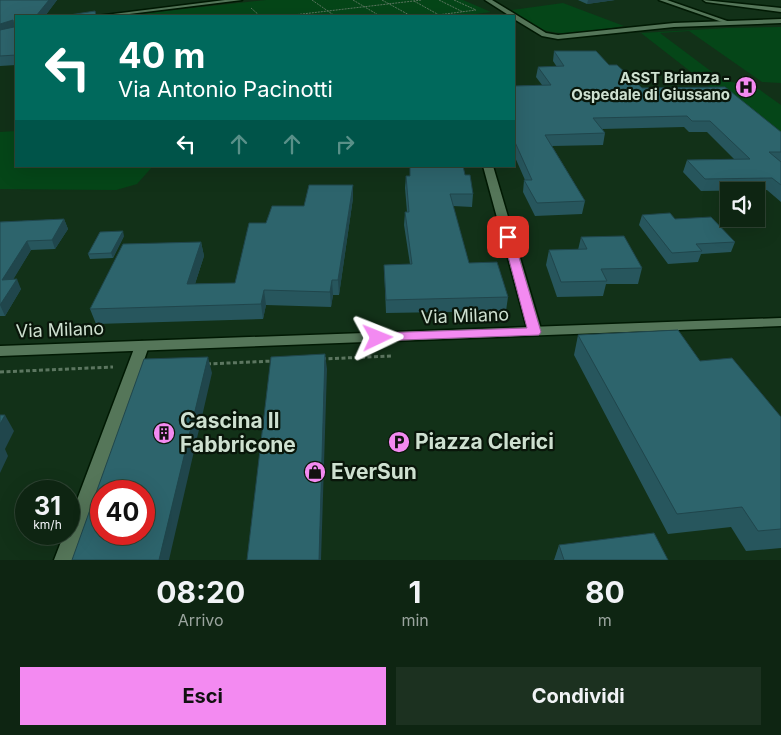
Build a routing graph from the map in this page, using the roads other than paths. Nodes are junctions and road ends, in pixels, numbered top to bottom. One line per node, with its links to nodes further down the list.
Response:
1 (239, 0): 4 (street)
2 (488, 0): 10 (street)
3 (662, 0): 13 (street)
4 (206, 2): 9 (street)
5 (704, 2): 7 (street)
6 (715, 5): 8 (street)
7 (781, 10)
8 (781, 14)
9 (108, 15)
10 (510, 15)
11 (515, 18): 13 (street)
12 (781, 21): 13 (street)
13 (727, 22)
14 (488, 167): 16 (street)
15 (781, 322): 16 (street, Via Milano)
16 (534, 332): 17 (street, Via Milano)
17 (142, 346): 18 (street, Via Milano); 19 (street)
18 (0, 351)
19 (64, 560)

